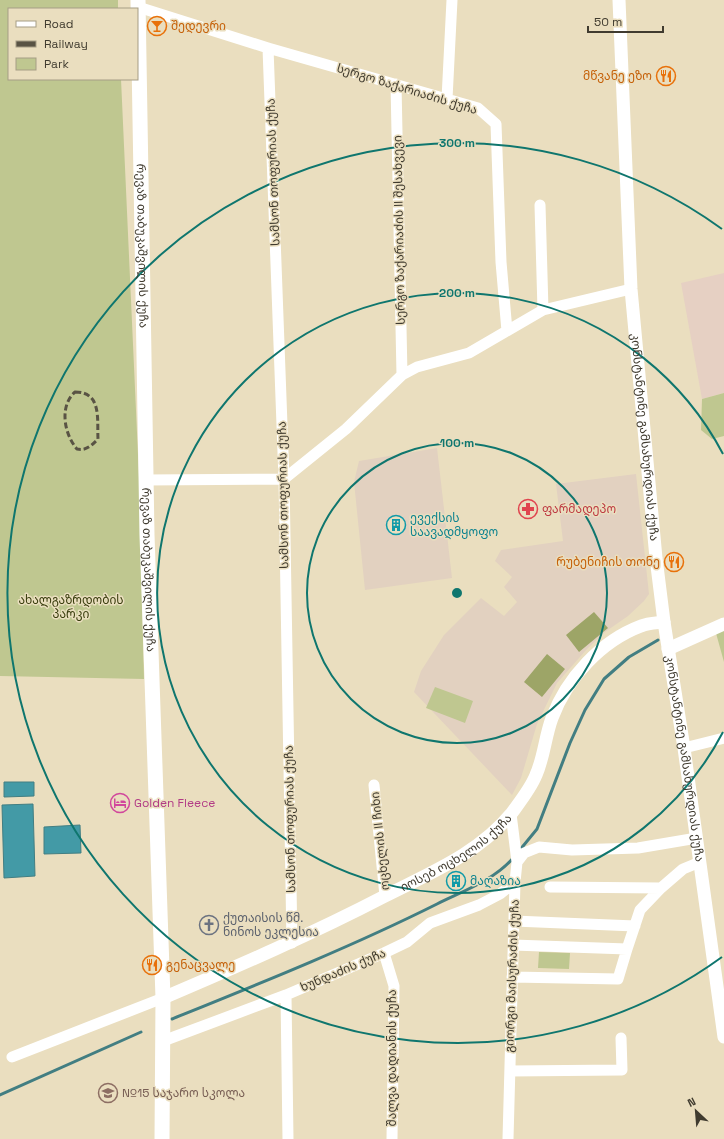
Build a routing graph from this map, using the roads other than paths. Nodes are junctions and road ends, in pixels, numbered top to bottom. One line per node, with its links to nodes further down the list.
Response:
1 (452, 0): 6 (street)
2 (619, 0): 8 (street, კონსტანტინე გამსახურდიას ქუჩა)
3 (138, 4): 4 (street, სერგო ზაქარიაძის ქუჩა); 13 (main road, რევაზ თაბუკაშვილის ქუჩა)
4 (268, 48): 5 (street, სერგო ზაქარიაძის ქუჩა); 12 (street, სამსონ თოფურიას ქუჩა)
5 (396, 84): 6 (street, სერგო ზაქარიაძის ქუჩა); 11 (street, სერგო ზაქარიაძის II შესახვევი)
6 (447, 99): 10 (street, სერგო ზაქარიაძის ქუჩა)
7 (540, 205): 9 (street)
8 (631, 289): 9 (street); 14 (street, კონსტანტინე გამსახურდიას ქუჩა)
9 (543, 310): 10 (street)
10 (507, 331): 11 (street)
11 (402, 375): 12 (street)
12 (284, 479): 13 (street); 30 (street, სამსონ თოფურიას ქუჩა)
13 (146, 480): 36 (main road, რევაზ თაბუკაშვილის ქუჩა)
14 (664, 622): 16 (street, კონსტანტინე გამსახურდიას ქუჩა); 20 (street, იოსებ ოცხელის ქუჩა)
15 (724, 624): 16 (street)
16 (668, 649): 18 (street, კონსტანტინე გამსახურდიას ქუჩა)
17 (724, 738): 18 (street)
18 (684, 748): 21 (street, კონსტანტინე გამსახურდიას ქუჩა)
19 (374, 785): 27 (street, ოცხელის II ჩიხი)
20 (510, 814): 22 (street, გიორგი მაისურაძის ქუჩა); 27 (street, იოსებ ოცხელის ქუჩა)
21 (697, 838): 22 (street); 23 (street, კონსტანტინე გამსახურდიას ქუჩა)
22 (517, 862): 24 (street, გიორგი მაისურაძის ქუჩა)
23 (700, 862): 26 (street); 37 (street, კონსტანტინე გამსახურდიას ქუჩა)
24 (515, 882): 28 (street, გიორგი მაისურაძის ქუჩა); 33 (street, ხუნდაძის ქუჩა)
25 (550, 887): 26 (street)
26 (661, 888): 29 (street)
27 (385, 896): 30 (street, იოსებ ოცხელის ქუჩა)
28 (514, 921): 29 (street); 31 (street, გიორგი მაისურაძის ქუჩა)
29 (635, 926): 32 (street)
30 (292, 943): 36 (street, იოსებ ოცხელის ქუჩა)
31 (513, 945): 32 (street); 34 (street, გიორგი მაისურაძის ქუჩა)
32 (627, 949): 34 (street)
33 (384, 953): 35 (street, ხუნდაძის ქუჩა); 44 (street, შალვა დადიანის ქუჩა)
34 (512, 977): 41 (street, გიორგი მაისურაძის ქუჩა)
35 (286, 995): 39 (street, ხუნდაძის ქუჩა); 43 (street)
36 (163, 998): 39 (main road, რევაზ თაბუკაშვილის ქუჩა); 40 (street)
37 (724, 1037)
38 (621, 1038): 41 (street)
39 (163, 1042): 42 (main road, რევაზ თაბუკაშვილის ქუჩა)
40 (12, 1057)
41 (510, 1071): 45 (street, გიორგი მაისურაძის ქუჩა)
42 (162, 1139)
43 (288, 1139)
44 (392, 1139)
45 (508, 1139)

